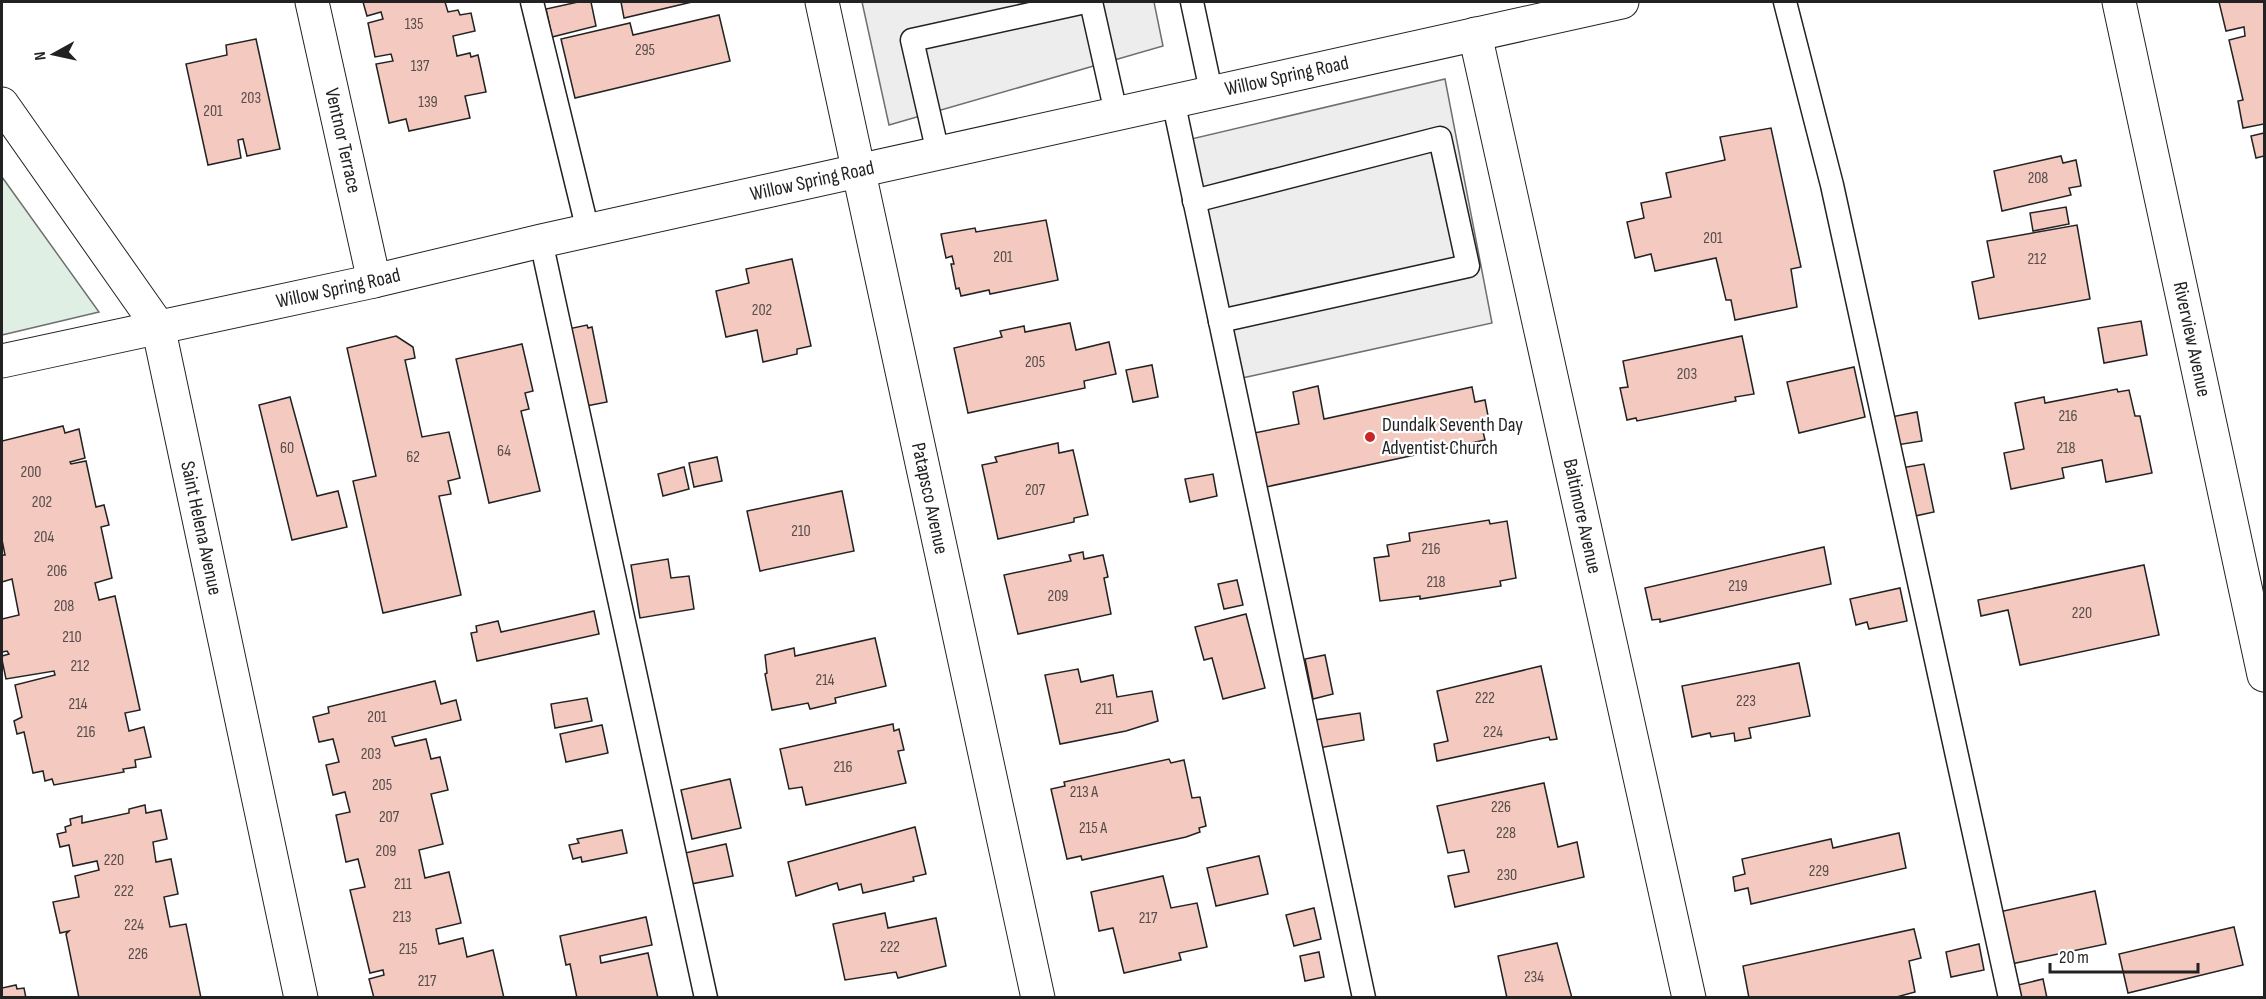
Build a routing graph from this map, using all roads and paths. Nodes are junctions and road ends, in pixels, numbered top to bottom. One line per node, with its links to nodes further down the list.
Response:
1 (312, 2): 21 (street, Ventnor Terrace)
2 (532, 2): 19 (lane)
3 (822, 2): 17 (street, Patapsco Avenue)
4 (1085, 2): 16 (lane)
5 (1090, 2): 15 (lane)
6 (1192, 2): 12 (lane)
7 (1622, 2): 10 (street, Willow Spring Road)
8 (1785, 2): 31 (lane)
9 (2119, 2): 25 (street, Riverview Avenue)
10 (1553, 9): 11 (street, Willow Spring Road)
11 (1475, 34): 12 (street, Willow Spring Road); 30 (street, Baltimore Avenue)
12 (1211, 91): 13 (street, Willow Spring Road)
13 (1173, 100): 15 (street, Willow Spring Road); 18 (lane)
14 (2, 104): 23 (street, Saint Helena Avenue)
15 (1116, 113): 16 (street, Willow Spring Road)
16 (938, 153): 17 (street, Willow Spring Road)
17 (859, 171): 19 (street, Willow Spring Road); 28 (street, Patapsco Avenue)
18 (1194, 201): 22 (lane); 22 (lane)
19 (588, 231): 20 (street, Willow Spring Road)
20 (541, 241): 21 (street, Willow Spring Road); 27 (lane)
21 (374, 281): 23 (street, Willow Spring Road)
22 (1220, 321): 29 (lane)
23 (158, 326): 24 (street, Willow Spring Road); 26 (street, Saint Helena Avenue)
24 (2, 361)
25 (2265, 675)
26 (301, 998)
27 (706, 998)
28 (1038, 998)
29 (1364, 998)
30 (1689, 998)
31 (2010, 998)

